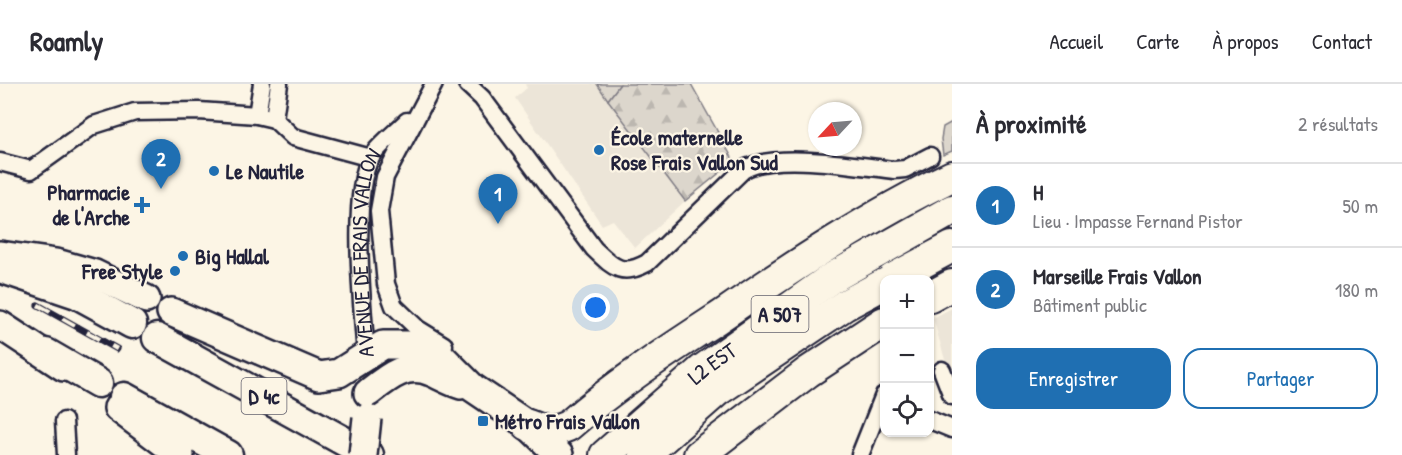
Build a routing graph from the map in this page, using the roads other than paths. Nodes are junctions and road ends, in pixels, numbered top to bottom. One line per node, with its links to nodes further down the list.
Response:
1 (262, 84): 6 (street)
2 (279, 84): 7 (street)
3 (434, 84): 5 (street, AVENUE DE FRAIS VALLON)
4 (467, 84): 8 (street)
5 (420, 107): 9 (street, AVENUE DE FRAIS VALLON); 30 (street, AVENUE DE FRAIS VALLON)
6 (257, 115): 7 (street); 10 (street)
7 (274, 119): 9 (street)
8 (930, 156)
9 (370, 158): 27 (street, AVENUE DE FRAIS VALLON)
10 (0, 162)
11 (952, 176): 37 (highway)
12 (952, 210): 39 (highway, L2 EST / A 507)
13 (952, 247): 16 (highway)
14 (0, 255): 20 (main road)
15 (0, 268): 22 (highway)
16 (900, 275)
17 (952, 285): 19 (highway)
18 (880, 287): 39 (highway, L2 EST / A 507)
19 (934, 295)
20 (146, 299)
21 (171, 312): 27 (main road)
22 (132, 324)
23 (880, 325): 46 (highway)
24 (0, 326): 26 (main road)
25 (158, 338): 44 (highway, D 4c)
26 (46, 353): 29 (highway)
27 (366, 356): 30 (main road); 33 (main road, AVENUE DE FRAIS VALLON)
28 (942, 370): 31 (street)
29 (96, 386)
30 (473, 388): 33 (main road); 37 (main road, AVENUE DE FRAIS VALLON)
31 (952, 396)
32 (121, 403): 41 (main road); 42 (highway)
33 (368, 406): 43 (main road, AVENUE DE FRAIS VALLON, bridge)
34 (880, 408): 47 (street)
35 (64, 421): 40 (street)
36 (934, 422): 38 (street)
37 (528, 425): 45 (main road, AVENUE DE FRAIS VALLON)
38 (952, 429)
39 (623, 450)
40 (66, 455)
41 (180, 455)
42 (228, 455)
43 (363, 455)
44 (369, 455)
45 (559, 455)
46 (699, 455)
47 (860, 455)

